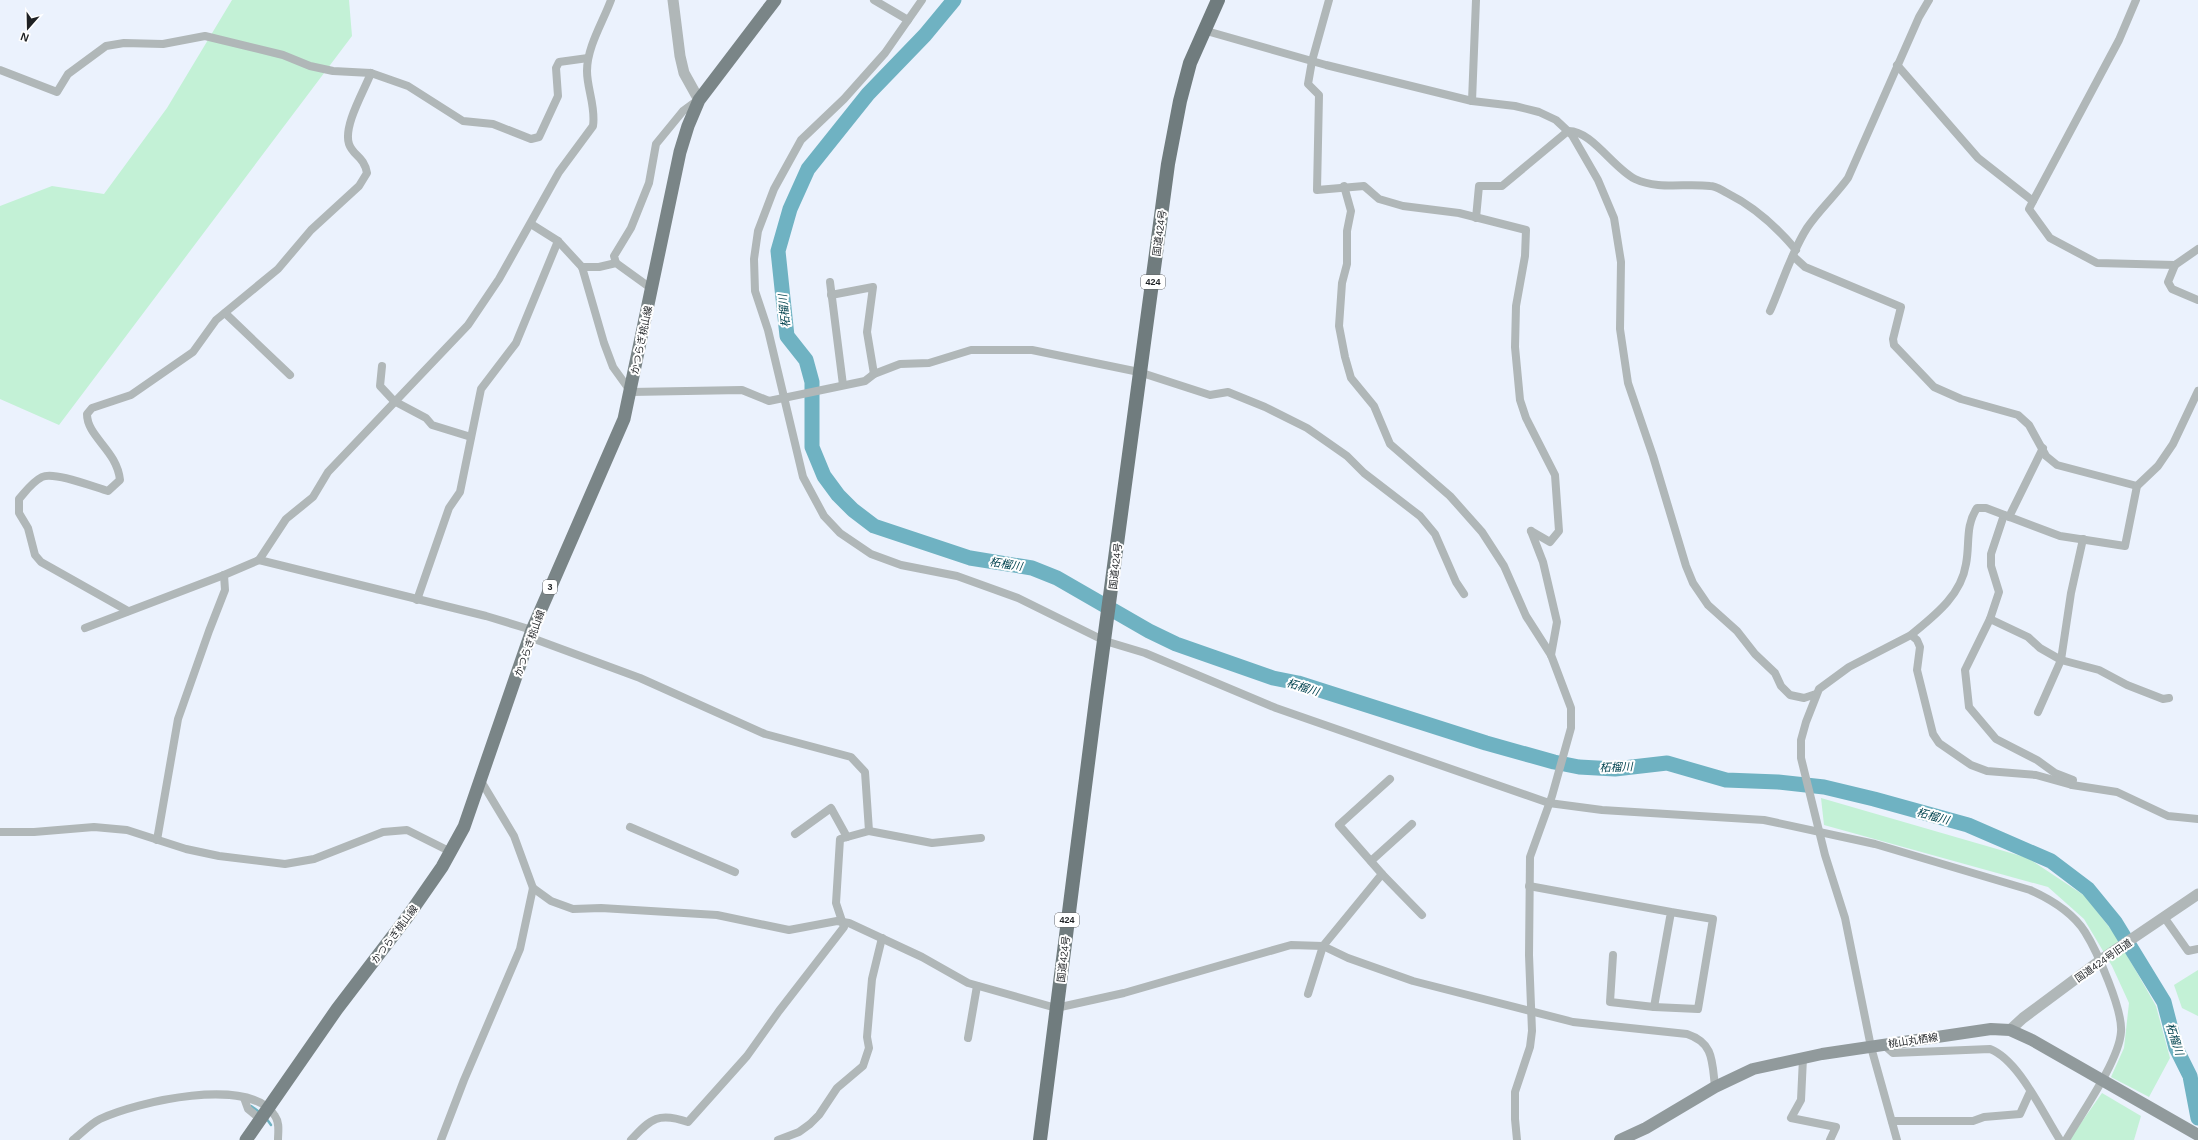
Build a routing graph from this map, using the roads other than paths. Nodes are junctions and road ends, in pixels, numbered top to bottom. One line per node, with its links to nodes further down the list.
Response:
1 (610, 0): 13 (street)
2 (673, 0): 18 (street)
3 (775, 0): 18 (main road, かつらぎ桃山線 / 3)
4 (874, 0): 11 (street)
5 (922, 0): 11 (street)
6 (1218, 0): 12 (highway, 国道424号 / 424)
7 (1329, 0): 14 (street)
8 (1476, 0): 19 (street)
9 (1929, 0): 15 (street)
10 (2136, 0): 22 (street)
11 (912, 18): 44 (street)
12 (1203, 30): 14 (street); 38 (highway, 国道424号 / 424)
13 (588, 58): 17 (street); 24 (street)
14 (1312, 61): 19 (street); 21 (street)
15 (1897, 65): 22 (street); 27 (street)
16 (0, 70): 17 (street)
17 (371, 73): 36 (street)
18 (699, 100): 28 (street); 32 (main road, かつらぎ桃山線 / 3)
19 (1472, 101): 20 (street)
20 (1568, 131): 23 (street); 27 (street); 63 (street)
21 (1344, 186): 23 (street); 61 (street)
22 (2032, 201): 29 (street)
23 (1476, 218): 61 (street)
24 (531, 224): 25 (street); 45 (street)
25 (558, 242): 30 (street); 46 (street)
26 (2198, 249): 29 (street)
27 (1795, 253): 35 (street); 47 (street)
28 (616, 263): 30 (street); 32 (street)
29 (2175, 265): 34 (street)
30 (582, 267): 43 (street)
31 (830, 282): 33 (street)
32 (652, 289): 43 (main road, かつらぎ桃山線 / 3)
33 (831, 294): 39 (street); 41 (street)
34 (2198, 300)
35 (1770, 311)
36 (225, 313): 40 (street); 55 (street)
37 (382, 366): 45 (street)
38 (1139, 372): 39 (street); 53 (street); 60 (highway, 国道424号 / 424)
39 (874, 374): 41 (street)
40 (290, 375)
41 (842, 386): 44 (street)
42 (2198, 390): 48 (street)
43 (630, 392): 44 (street); 58 (main road, かつらぎ桃山線 / 3)
44 (783, 399): 60 (street)
45 (394, 401): 46 (street); 51 (street)
46 (471, 437): 54 (street)
47 (2043, 448): 48 (street); 49 (street)
48 (2137, 486): 50 (street)
49 (2006, 516): 50 (street); 56 (street); 59 (street)
50 (2083, 539): 62 (street)
51 (259, 560): 52 (street); 54 (street)
52 (224, 575): 55 (street); 79 (street)
53 (1464, 594)
54 (417, 600): 58 (street)
55 (128, 611): 57 (street)
56 (1990, 619): 62 (street); 68 (street)
57 (85, 628)
58 (531, 634): 67 (main road, かつらぎ桃山線 / 3); 73 (street)
59 (1911, 635): 63 (street); 68 (street)
60 (1105, 638): 69 (street); 99 (highway, 国道424号 / 424)
61 (1551, 655): 69 (street)
62 (2061, 660): 64 (street); 65 (street)
63 (1816, 694): 75 (street)
64 (2169, 698)
65 (2038, 712)
66 (1390, 779): 81 (street)
67 (481, 781): 80 (main road, かつらぎ桃山線 / 3); 85 (street)
68 (2072, 785): 70 (street)
69 (1550, 800): 75 (street); 84 (street)
70 (2198, 818)
71 (1412, 824): 81 (street)
72 (630, 827): 82 (street)
73 (869, 831): 77 (street); 78 (street)
74 (0, 832): 79 (street)
75 (1819, 833): 95 (street); 104 (street)
76 (795, 834): 77 (street)
77 (847, 837): 90 (street)
78 (981, 838)
79 (157, 840): 80 (street)
80 (451, 852): 110 (main road, かつらぎ桃山線 / 3)
81 (1371, 861): 83 (street)
82 (735, 872)
83 (1382, 874): 88 (street); 92 (street)
84 (1529, 886): 87 (street); 100 (street)
85 (533, 888): 90 (street); 116 (street)
86 (2198, 894): 89 (street, 国道424号旧道)
87 (1671, 912): 98 (street); 98 (street)
88 (1422, 915)
89 (2162, 919): 93 (street); 95 (street, 国道424号旧道)
90 (843, 922): 91 (street); 117 (street)
91 (882, 938): 96 (street); 118 (street)
92 (1323, 946): 97 (street); 99 (street); 100 (street)
93 (2198, 949)
94 (1613, 955): 98 (street)
95 (2102, 959): 101 (street, 国道424号旧道); 106 (street)
96 (977, 986): 99 (street); 102 (street)
97 (1308, 994)
98 (1654, 1007)
99 (1056, 1008): 119 (highway, 国道424号 / 424)
100 (1530, 1012): 107 (street); 120 (street)
101 (2010, 1030): 103 (main road, 桃山丸栖線); 106 (main road, 桃山丸栖線)
102 (968, 1038)
103 (1884, 1045): 104 (main road, 桃山丸栖線); 108 (street)
104 (1871, 1047): 105 (main road, 桃山丸栖線); 111 (street)
105 (1803, 1058): 107 (main road, 桃山丸栖線); 122 (street)
106 (2104, 1082): 112 (main road, 桃山丸栖線); 125 (street)
107 (1715, 1087): 121 (main road, 桃山丸栖線)
108 (2030, 1092): 111 (street); 124 (street)
109 (244, 1098): 110 (street); 110 (street); 113 (street)
110 (263, 1113): 114 (main road, かつらぎ桃山線 / 3); 115 (street)
111 (1892, 1122): 123 (street)
112 (2198, 1136)
113 (74, 1140)
114 (246, 1140)
115 (278, 1140)
116 (442, 1140)
117 (632, 1140)
118 (778, 1140)
119 (1040, 1140)
120 (1517, 1140)
121 (1620, 1140)
122 (1830, 1140)
123 (1897, 1140)
124 (2060, 1140)
125 (2066, 1140)

